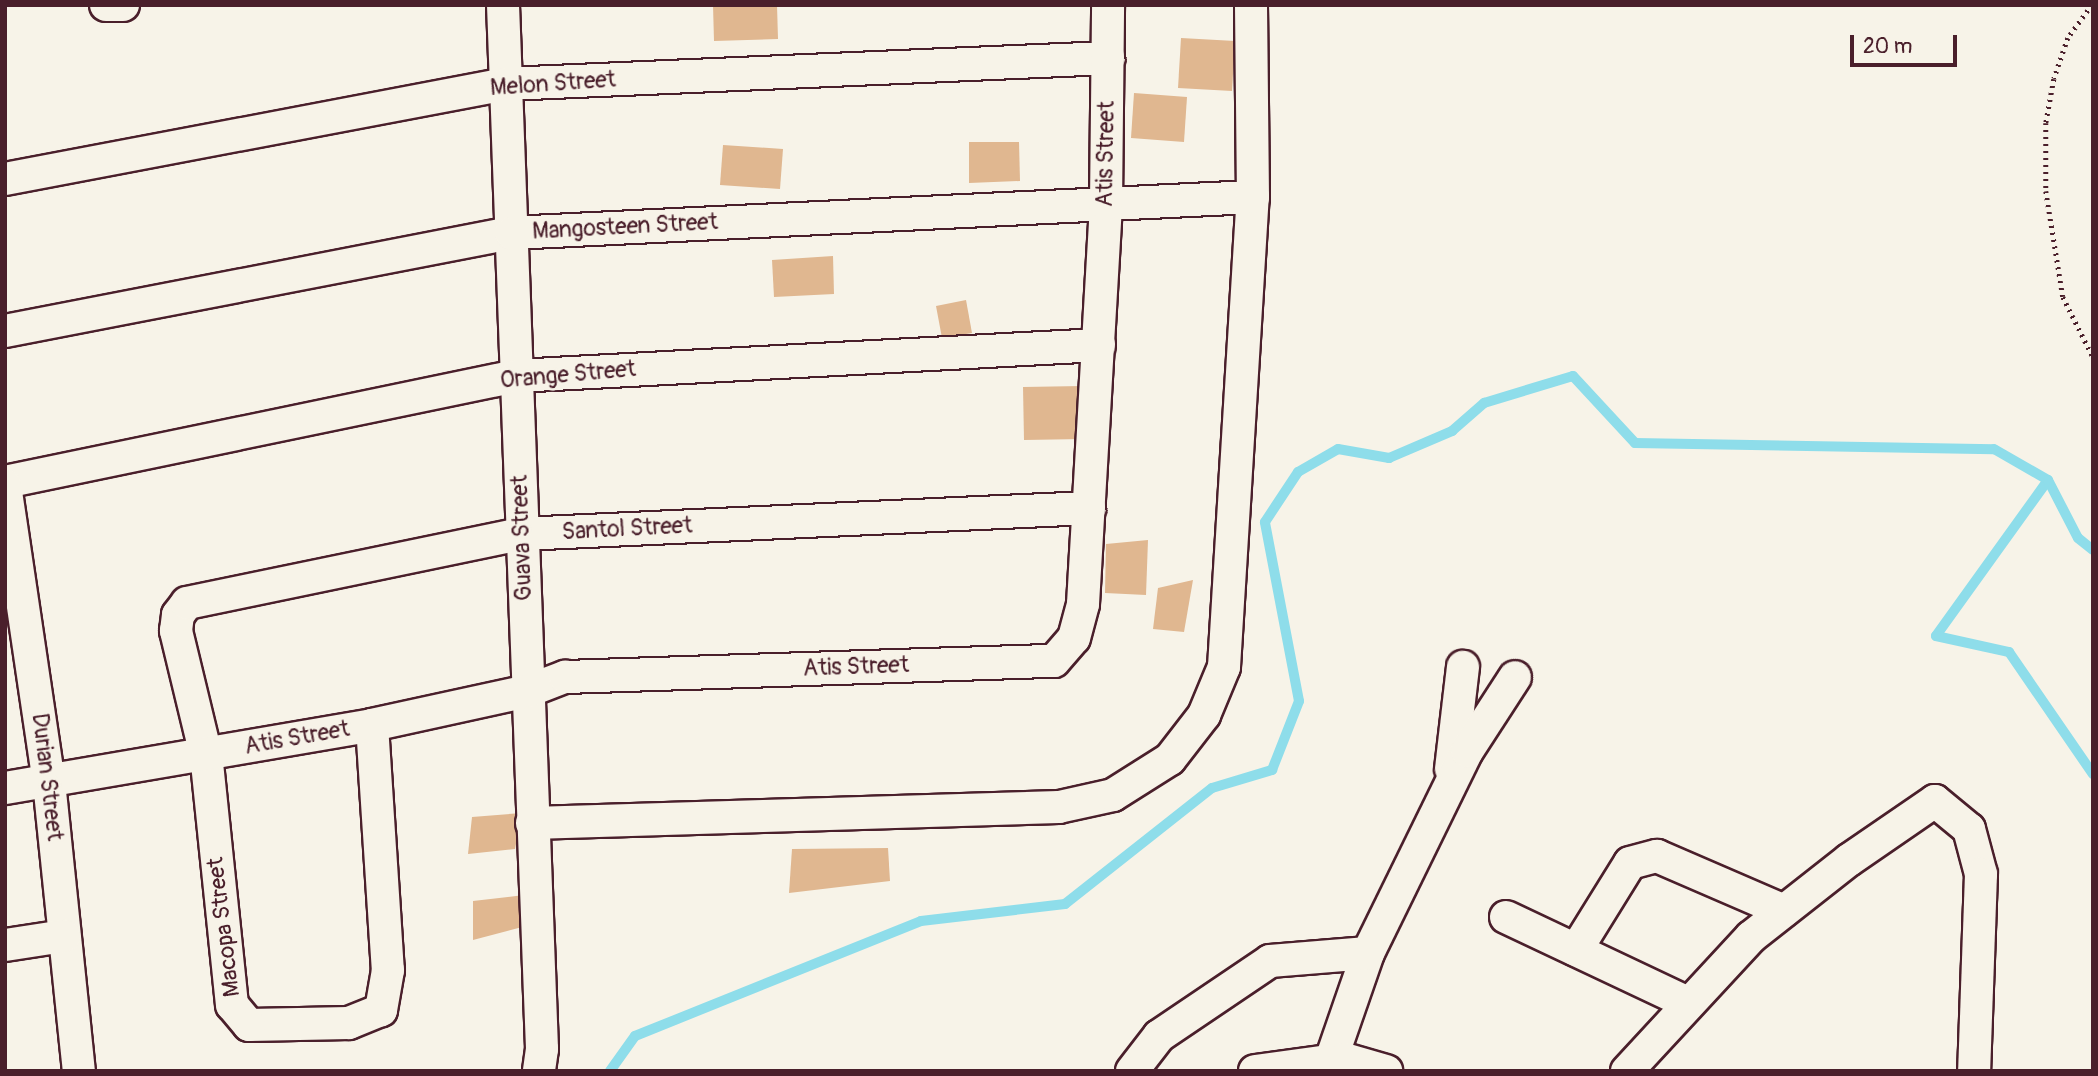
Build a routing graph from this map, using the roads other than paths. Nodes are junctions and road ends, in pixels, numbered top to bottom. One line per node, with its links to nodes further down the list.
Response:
1 (106, 5): 2 (street)
2 (122, 5)
3 (503, 5): 7 (street, Guava Street)
4 (1108, 5): 6 (street, Atis Street)
5 (1251, 5): 9 (street)
6 (1108, 58): 7 (street, Melon Street); 10 (street, Atis Street)
7 (506, 84): 8 (street, Melon Street); 11 (street, Guava Street)
8 (5, 179)
9 (1253, 197): 10 (street, Mangosteen Street); 27 (street)
10 (1106, 204): 11 (street, Mangosteen Street); 13 (street, Atis Street)
11 (511, 233): 12 (street, Mangosteen Street); 14 (street, Guava Street)
12 (5, 331)
13 (1099, 345): 14 (street, Orange Street); 16 (street, Atis Street)
14 (516, 376): 15 (street, Orange Street); 17 (street, Guava Street)
15 (5, 483): 24 (street, Durian Street)
16 (1089, 508): 17 (street, Santol Street); 21 (street, Atis Street)
17 (522, 534): 18 (street, Santol Street); 21 (street, Guava Street)
18 (178, 615): 23 (street, Macopa Street)
19 (1463, 667): 26 (street)
20 (1515, 677): 26 (street)
21 (527, 691): 22 (street, Atis Street); 27 (street, Guava Street)
22 (372, 725): 23 (street, Atis Street); 23 (street, Macopa Street)
23 (206, 755): 24 (street, Atis Street)
24 (49, 782): 25 (street, Atis Street); 30 (street, Durian Street)
25 (5, 788)
26 (1449, 788): 33 (street)
27 (532, 823): 38 (street, Guava Street)
28 (1784, 911): 32 (street); 34 (street); 42 (street)
29 (1506, 917): 32 (street)
30 (64, 936): 31 (street); 37 (street, Durian Street)
31 (5, 945)
32 (1576, 950): 34 (street)
33 (1368, 953): 35 (street); 39 (street)
34 (1688, 1003): 41 (street)
35 (1331, 1060): 36 (street); 40 (street)
36 (1377, 1070)
37 (79, 1071)
38 (539, 1071)
39 (1132, 1071)
40 (1255, 1071)
41 (1627, 1071)
42 (1974, 1071)

